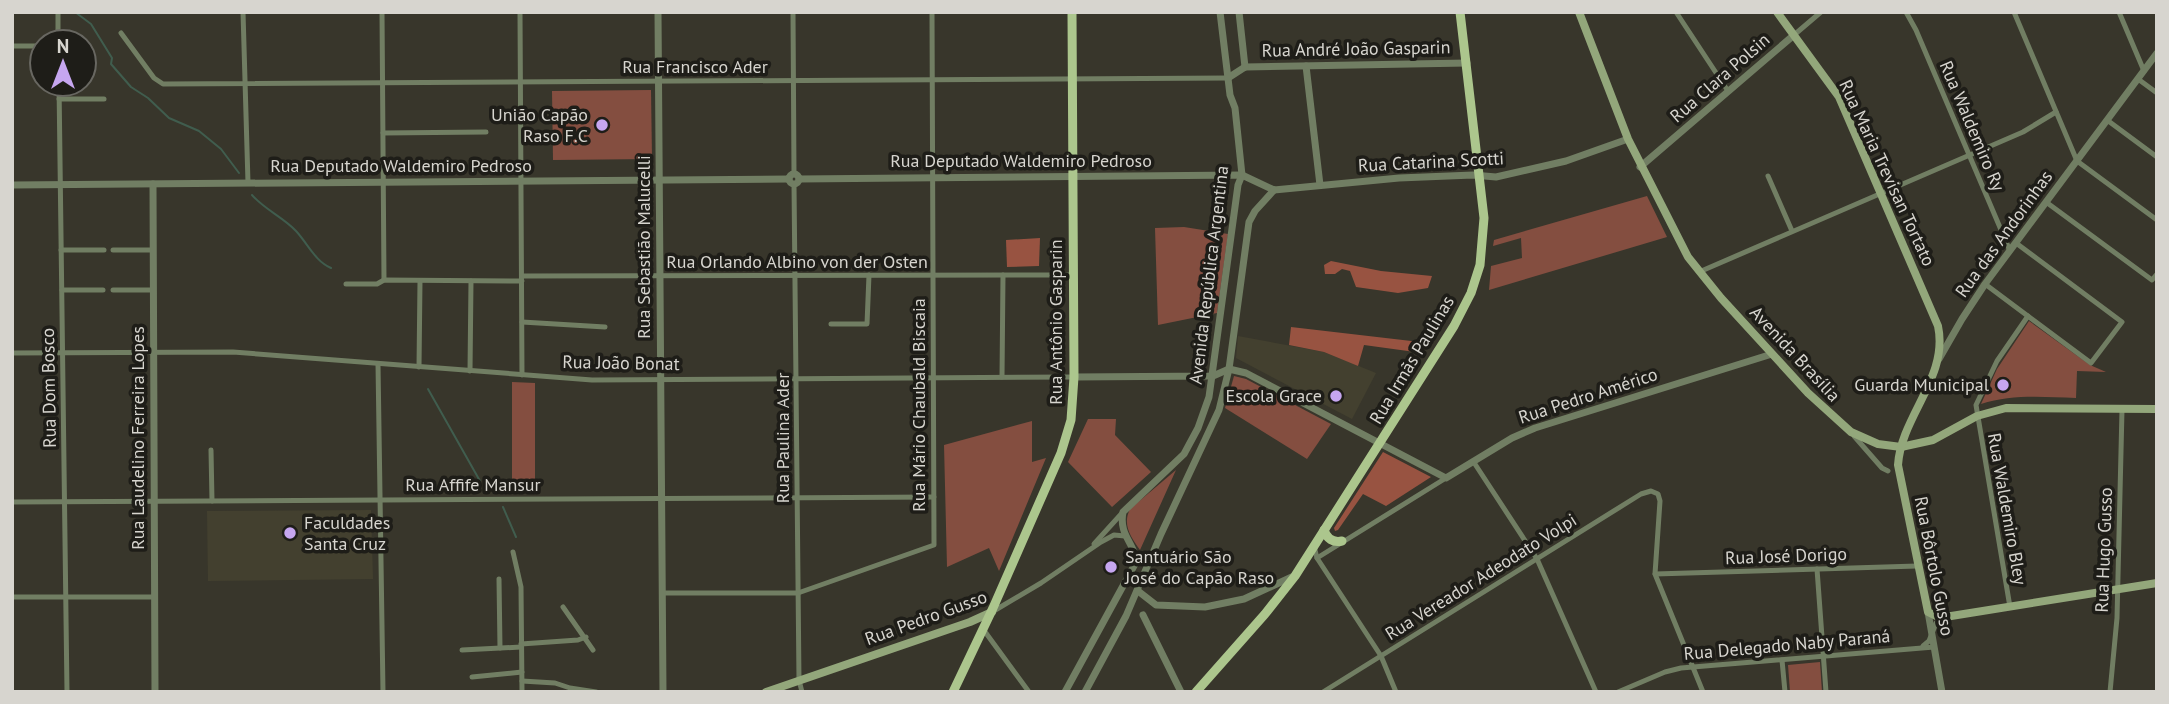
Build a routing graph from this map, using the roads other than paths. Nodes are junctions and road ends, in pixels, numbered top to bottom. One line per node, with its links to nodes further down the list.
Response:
1 (243, 12): 33 (street)
2 (382, 12): 31 (street)
3 (520, 12): 32 (street)
4 (658, 12): 30 (street, Rua Sebastião Malucelli)
5 (793, 12): 29 (street, Rua Paulina Ader)
6 (932, 12): 26 (street, Rua Mário Chaubald Biscaia)
7 (1072, 12): 27 (main road, Rua Antônio Gasparin)
8 (1220, 12): 25 (street, Avenida República Argentina)
9 (1238, 12): 23 (street)
10 (1460, 12): 21 (main road, Rua Irmãs Paulinas)
11 (1579, 12): 42 (main road, Avenida Brasília)
12 (1676, 12): 34 (street)
13 (1777, 12): 19 (main road, Rua Maria Trevisan Tortato)
14 (1821, 12): 19 (street, Rua Clara Polsin)
15 (1906, 12): 43 (street, Rua Waldemiro Ry)
16 (2014, 12): 38 (street)
17 (2119, 12): 24 (street)
18 (121, 33): 33 (street, Rua Francisco Ader)
19 (1794, 35): 34 (street, Rua Clara Polsin); 62 (main road, Rua Maria Trevisan Tortato)
20 (2157, 53): 24 (street, Rua das Andorinhas)
21 (1467, 63): 22 (street, Rua André João Gasparin); 49 (main road, Rua Irmãs Paulinas)
22 (1307, 66): 23 (street, Rua André João Gasparin); 60 (street)
23 (1245, 67): 25 (street)
24 (2144, 71): 28 (street, Rua das Andorinhas)
25 (1228, 78): 27 (street, Rua Francisco Ader); 47 (street, Avenida República Argentina)
26 (932, 79): 27 (street, Rua Francisco Ader); 29 (street, Rua Francisco Ader); 51 (street, Rua Mário Chaubald Biscaia)
27 (1072, 79): 48 (main road, Rua Antônio Gasparin)
28 (2138, 79): 35 (street); 39 (street, Rua das Andorinhas)
29 (794, 80): 30 (street, Rua Francisco Ader); 52 (street, Rua Paulina Ader)
30 (659, 81): 32 (street, Rua Francisco Ader); 53 (street, Rua Sebastião Malucelli)
31 (382, 82): 32 (street, Rua Francisco Ader); 33 (street, Rua Francisco Ader); 41 (street)
32 (520, 82): 54 (street)
33 (245, 83): 56 (street)
34 (1728, 92): 46 (street, Rua Clara Polsin)
35 (2157, 93)
36 (59, 99): 37 (street); 59 (street, Rua Dom Bosco)
37 (104, 99)
38 (2056, 112): 43 (street); 45 (street)
39 (2107, 120): 44 (street); 45 (street, Rua das Andorinhas)
40 (486, 132): 41 (street)
41 (383, 133): 55 (street)
42 (1628, 139): 46 (main road, Avenida Brasília); 49 (street, Rua Catarina Scotti)
43 (1969, 155): 62 (street); 71 (street, Rua Waldemiro Ry)
44 (2157, 156)
45 (2077, 161): 63 (street, Rua das Andorinhas); 64 (street)
46 (1640, 167): 72 (main road, Avenida Brasília)
47 (1242, 175): 48 (street, Rua Deputado Waldemiro Pedroso); 61 (street); 104 (street, Avenida República Argentina)
48 (1072, 176): 51 (street, Rua Deputado Waldemiro Pedroso); 77 (main road, Rua Antônio Gasparin)
49 (1481, 176): 60 (street, Rua Catarina Scotti); 114 (main road, Rua Irmãs Paulinas)
50 (1768, 176): 65 (street)
51 (933, 178): 52 (street, Rua Deputado Waldemiro Pedroso); 75 (street, Rua Mário Chaubald Biscaia)
52 (794, 179): 53 (street, Rua Deputado Waldemiro Pedroso); 79 (street, Rua Paulina Ader)
53 (659, 180): 54 (street, Rua Deputado Waldemiro Pedroso); 78 (street, Rua Sebastião Malucelli)
54 (521, 181): 55 (street, Rua Deputado Waldemiro Pedroso); 80 (street)
55 (383, 182): 56 (street, Rua Deputado Waldemiro Pedroso); 81 (street)
56 (248, 183): 57 (street, Rua Deputado Waldemiro Pedroso)
57 (153, 184): 59 (street, Rua Deputado Waldemiro Pedroso); 70 (street, Rua Laudelino Ferreira Lopes)
58 (12, 185): 59 (street, Rua Deputado Waldemiro Pedroso)
59 (60, 185): 67 (street, Rua Dom Bosco)
60 (1320, 185): 61 (street, Rua Catarina Scotti)
61 (1274, 190): 101 (street, Avenida República Argentina)
62 (1881, 193): 65 (street); 98 (main road, Rua Maria Trevisan Tortato)
63 (2046, 202): 66 (street, Rua das Andorinhas); 73 (street)
64 (2157, 220)
65 (1792, 231): 72 (street)
66 (2016, 243): 71 (street, Rua das Andorinhas); 90 (street)
67 (61, 250): 68 (street); 86 (street, Rua Dom Bosco)
68 (104, 250)
69 (113, 250): 70 (street)
70 (153, 250): 89 (street, Rua Laudelino Ferreira Lopes)
71 (2010, 251): 85 (street, Rua das Andorinhas)
72 (1699, 272): 97 (main road, Avenida Brasília)
73 (2157, 274)
74 (869, 275): 75 (street, Rua Orlando Albino von der Osten); 79 (street, Rua Orlando Albino von der Osten); 92 (street)
75 (933, 275): 76 (street, Rua Orlando Albino von der Osten); 107 (street, Rua Mário Chaubald Biscaia)
76 (1003, 275): 77 (street, Rua Orlando Albino von der Osten); 105 (street)
77 (1073, 275): 106 (main road, Rua Antônio Gasparin)
78 (660, 276): 79 (street, Rua Orlando Albino von der Osten); 80 (street, Rua Orlando Albino von der Osten); 109 (street, Rua Sebastião Malucelli)
79 (795, 276): 108 (street, Rua Paulina Ader)
80 (522, 279): 83 (street, Rua Orlando Albino von der Osten); 91 (street)
81 (384, 280): 82 (street, Rua Orlando Albino von der Osten); 84 (street, Rua Orlando Albino von der Osten)
82 (420, 281): 83 (street, Rua Orlando Albino von der Osten); 100 (street)
83 (471, 281): 102 (street)
84 (346, 284)
85 (1985, 284): 90 (street); 98 (street, Rua das Andorinhas)
86 (62, 290): 87 (street); 96 (street, Rua Dom Bosco)
87 (103, 290)
88 (113, 290): 89 (street)
89 (153, 290): 94 (street, Rua Laudelino Ferreira Lopes)
90 (2028, 316): 112 (street)
91 (522, 322): 93 (street); 103 (street)
92 (831, 324)
93 (605, 327)
94 (154, 352): 96 (street, Rua João Bonat); 99 (street, Rua João Bonat); 125 (street, Rua Laudelino Ferreira Lopes)
95 (12, 353): 96 (street, Rua João Bonat)
96 (63, 353): 128 (street, Rua Dom Bosco)
97 (1772, 354): 113 (main road, Avenida Brasília); 118 (street, Rua Pedro Américo)
98 (1939, 359): 115 (main road, Rua das Andorinhas)
99 (378, 364): 100 (street, Rua João Bonat); 124 (street)
100 (419, 367): 102 (street, Rua João Bonat)
101 (1229, 369): 104 (street, Rua João Bonat); 114 (street); 145 (street, Avenida República Argentina)
102 (470, 371): 103 (street, Rua João Bonat)
103 (522, 375): 109 (street, Rua João Bonat)
104 (1213, 376): 106 (street, Rua João Bonat); 117 (street, Avenida República Argentina)
105 (1002, 377): 106 (street, Rua João Bonat); 107 (street, Rua João Bonat)
106 (1074, 377): 154 (main road, Rua Antônio Gasparin)
107 (933, 378): 108 (street, Rua João Bonat); 121 (street, Rua Mário Chaubald Biscaia)
108 (796, 379): 109 (street, Rua João Bonat); 123 (street, Rua Paulina Ader)
109 (661, 380): 122 (street, Rua Sebastião Malucelli)
110 (2157, 409): 111 (main road, Avenida Brasília)
111 (2122, 410): 112 (main road, Avenida Brasília); 144 (street, Rua Hugo Gusso)
112 (1977, 416): 115 (main road, Avenida Brasília); 153 (street, Rua Waldemiro Bley)
113 (1851, 432): 115 (main road, Avenida Brasília); 119 (street)
114 (1380, 443): 120 (street); 130 (main road, Rua Irmãs Paulinas)
115 (1901, 447): 138 (main road, Rua Bôrtolo Gusso)
116 (211, 450): 126 (street)
117 (1184, 454): 129 (street, Rua Pedro Gusso)
118 (1474, 461): 120 (street, Rua Pedro Américo); 137 (street)
119 (1888, 471)
120 (1446, 478): 132 (street, Rua Pedro Américo)
121 (934, 497): 123 (street, Rua Affife Mansur); 147 (street, Rua Mário Chaubald Biscaia)
122 (662, 498): 123 (street, Rua Affife Mansur); 124 (street, Rua Affife Mansur); 146 (street, Rua Sebastião Malucelli)
123 (797, 498): 147 (street, Rua Paulina Ader)
124 (380, 500): 126 (street, Rua Affife Mansur); 178 (street)
125 (154, 501): 126 (street, Rua Affife Mansur); 128 (street, Rua Affife Mansur); 150 (street, Rua Laudelino Ferreira Lopes)
126 (212, 501)
127 (12, 502): 128 (street, Rua Affife Mansur)
128 (65, 502): 149 (street, Rua Dom Bosco)
129 (1123, 512): 131 (street); 135 (street, Rua Pedro Gusso)
130 (1324, 530): 132 (main road); 133 (main road, Rua Irmãs Paulinas)
131 (1125, 536): 135 (street, Rua Pedro Gusso); 186 (street)
132 (1342, 541): 136 (street, Rua Pedro Américo)
133 (1314, 546): 136 (street); 141 (main road, Rua Irmãs Paulinas)
134 (513, 552): 162 (street)
135 (1087, 552): 154 (street, Rua Pedro Gusso)
136 (1317, 558): 168 (street)
137 (1537, 559): 140 (street, Rua Vereador Adeodato Volpi); 168 (street, Rua Vereador Adeodato Volpi); 192 (street)
138 (1917, 566): 139 (street, Rua José Dorigo); 155 (main road, Rua Bôrtolo Gusso)
139 (1817, 569): 140 (street, Rua José Dorigo); 169 (street)
140 (1655, 574): 171 (street)
141 (1295, 576): 151 (street); 189 (main road, Rua Irmãs Paulinas)
142 (499, 579): 164 (street)
143 (2157, 583): 144 (main road)
144 (2118, 589): 153 (main road); 198 (street, Rua Hugo Gusso)
145 (1138, 591): 151 (street); 157 (street, Avenida República Argentina)
146 (662, 593): 147 (street); 181 (street, Rua Sebastião Malucelli)
147 (798, 593): 174 (street, Rua Paulina Ader)
148 (12, 597): 149 (street)
149 (66, 597): 150 (street); 176 (street, Rua Dom Bosco)
150 (155, 597): 177 (street, Rua Laudelino Ferreira Lopes)
151 (1156, 605): 156 (street)
152 (563, 607): 161 (street)
153 (2010, 607): 158 (main road)
154 (992, 612): 159 (main road, Rua Antônio Gasparin); 174 (main road, Rua Pedro Gusso)
155 (1928, 612): 158 (main road); 160 (street, Rua Bôrtolo Gusso)
156 (1143, 615): 157 (street); 188 (street)
157 (1126, 616): 187 (street, Avenida República Argentina)
158 (1945, 617): 160 (street)
159 (983, 629): 184 (main road, Rua Antônio Gasparin); 185 (street)
160 (1932, 635): 163 (street, Rua Bôrtolo Gusso); 165 (street)
161 (586, 637): 162 (street); 167 (street)
162 (521, 646): 164 (street); 172 (street)
163 (1934, 647): 165 (street, Rua Delegado Naby Paraná); 197 (street, Rua Bôrtolo Gusso)
164 (500, 648): 166 (street)
165 (1920, 648): 169 (street, Rua Delegado Naby Paraná)
166 (462, 650)
167 (593, 650)
168 (1381, 656): 190 (street, Rua Vereador Adeodato Volpi); 191 (street)
169 (1824, 656): 170 (street, Rua Delegado Naby Paraná); 196 (street)
170 (1782, 660): 171 (street, Rua Delegado Naby Paraná); 195 (street)
171 (1693, 667): 193 (street, Rua Delegado Naby Paraná); 194 (street)
172 (522, 672): 173 (street); 175 (street)
173 (472, 677)
174 (799, 680): 182 (main road, Rua Pedro Gusso); 183 (street, Rua Paulina Ader)
175 (522, 681): 179 (street); 180 (street)
176 (67, 692)
177 (155, 692)
178 (383, 692)
179 (522, 692)
180 (596, 692)
181 (663, 692)
182 (766, 692)
183 (802, 692)
184 (953, 692)
185 (1029, 692)
186 (1065, 692)
187 (1085, 692)
188 (1181, 692)
189 (1196, 692)
190 (1323, 692)
191 (1396, 692)
192 (1596, 692)
193 (1618, 692)
194 (1703, 692)
195 (1785, 692)
196 (1826, 692)
197 (1942, 692)
198 (2110, 692)

